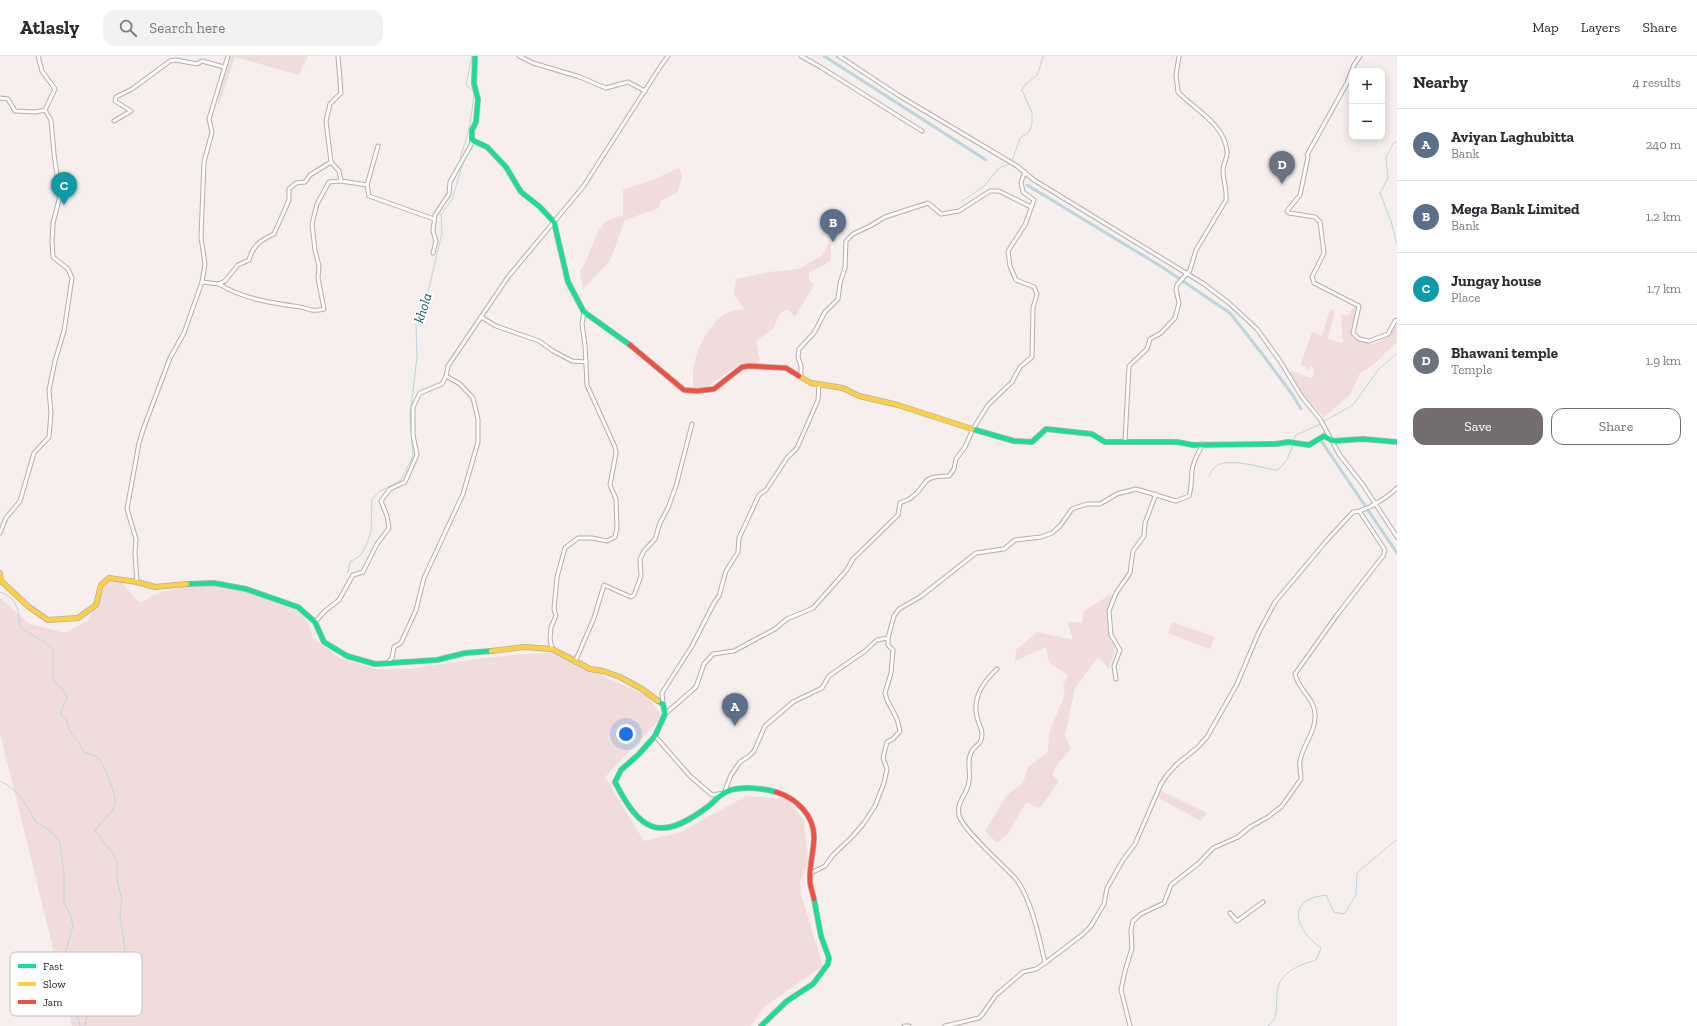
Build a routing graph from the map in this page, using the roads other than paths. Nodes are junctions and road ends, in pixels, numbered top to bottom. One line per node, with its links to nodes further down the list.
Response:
1 (38, 56): 14 (street)
2 (228, 56): 11 (street)
3 (338, 56): 19 (street)
4 (475, 56): 17 (street)
5 (519, 56): 12 (street)
6 (668, 56): 12 (street)
7 (801, 56): 16 (street)
8 (839, 56): 20 (street)
9 (1179, 56): 27 (street)
10 (1360, 56): 32 (street)
11 (224, 67): 15 (street); 28 (street)
12 (644, 91): 25 (street)
13 (0, 98): 14 (street)
14 (45, 110): 47 (street)
15 (114, 121)
16 (922, 131)
17 (472, 140): 24 (street); 25 (street)
18 (378, 146): 22 (street)
19 (331, 162): 21 (street); 29 (street)
20 (1025, 172): 23 (street); 27 (street)
21 (341, 181): 22 (street); 29 (street)
22 (367, 186): 24 (street)
23 (1031, 207): 35 (street); 38 (street)
24 (434, 219): 26 (street)
25 (554, 222): 30 (street); 31 (street)
26 (433, 253)
27 (1186, 274): 39 (street); 40 (street)
28 (202, 282): 29 (street); 50 (street)
29 (219, 284)
30 (584, 312): 33 (street); 35 (street)
31 (481, 317): 33 (street); 34 (street)
32 (1397, 320)
33 (586, 362): 53 (street)
34 (446, 376): 51 (street); 55 (street)
35 (801, 377): 36 (street)
36 (819, 384): 38 (street); 58 (street)
37 (692, 424): 54 (street)
38 (973, 429): 39 (street); 59 (street)
39 (1125, 441): 42 (street)
40 (1333, 441): 41 (street); 42 (street); 45 (street)
41 (1397, 442)
42 (1203, 444): 44 (street)
43 (1397, 488): 45 (street)
44 (1156, 494): 52 (street); 57 (street)
45 (1375, 503): 46 (street); 48 (street)
46 (1360, 512): 65 (street); 70 (street)
47 (0, 533)
48 (1397, 537)
49 (0, 573): 50 (street)
50 (137, 582): 51 (street)
51 (315, 622): 55 (street)
52 (888, 638): 61 (street); 62 (street)
53 (552, 649): 54 (street); 55 (street)
54 (575, 662): 58 (street)
55 (386, 664)
56 (997, 669): 65 (street)
57 (1116, 679)
58 (663, 704): 59 (street)
59 (665, 714): 60 (street)
60 (655, 736): 61 (street); 61 (street)
61 (724, 793): 62 (street)
62 (811, 873): 66 (street)
63 (1263, 902): 64 (street)
64 (1230, 913)
65 (1045, 963): 69 (street)
66 (761, 1026)
67 (904, 1026): 68 (street)
68 (909, 1026)
69 (945, 1026)
70 (1130, 1026)

